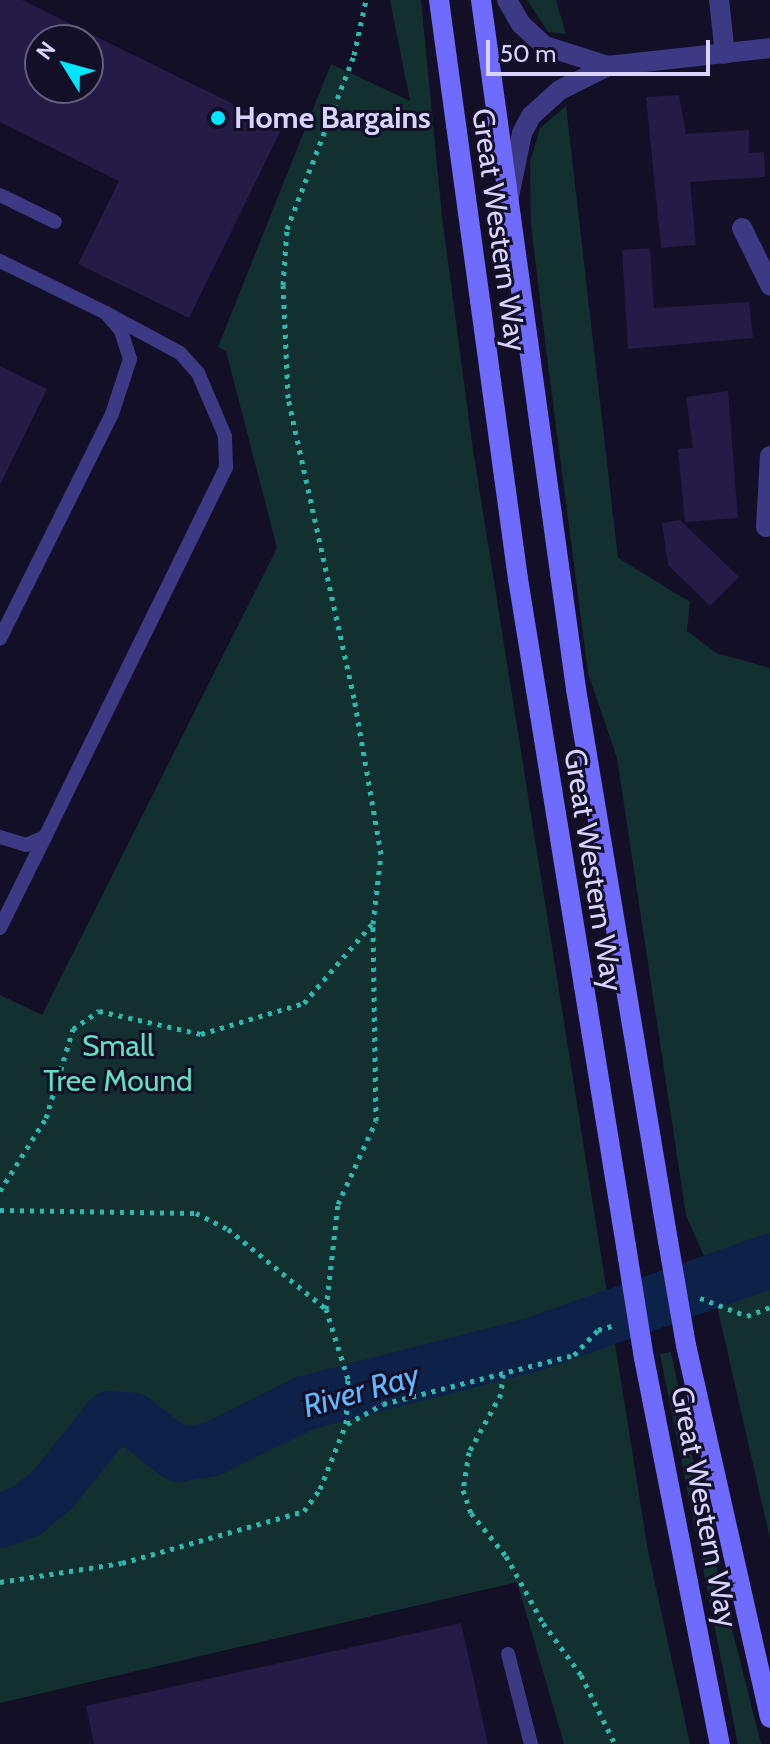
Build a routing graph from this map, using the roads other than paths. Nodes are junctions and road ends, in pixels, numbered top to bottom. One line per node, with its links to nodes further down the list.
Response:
1 (439, 0): 24 (main road, Great Western Way, bridge)
2 (481, 0): 9 (main road, Great Western Way)
3 (507, 0): 7 (street)
4 (719, 0): 6 (street)
5 (770, 48): 6 (street)
6 (725, 54): 7 (street)
7 (608, 66): 9 (street)
8 (0, 195): 10 (lane)
9 (508, 204): 22 (main road, Great Western Way, bridge)
10 (55, 222)
11 (742, 228): 13 (street)
12 (0, 261): 14 (lane)
13 (770, 285)
14 (106, 313): 17 (lane); 19 (lane)
15 (770, 456): 16 (street)
16 (766, 527)
17 (0, 639)
18 (0, 837): 19 (lane)
19 (45, 837): 20 (lane)
20 (0, 928)
21 (508, 1654): 23 (lane)
22 (770, 1718)
23 (531, 1744)
24 (720, 1744)

